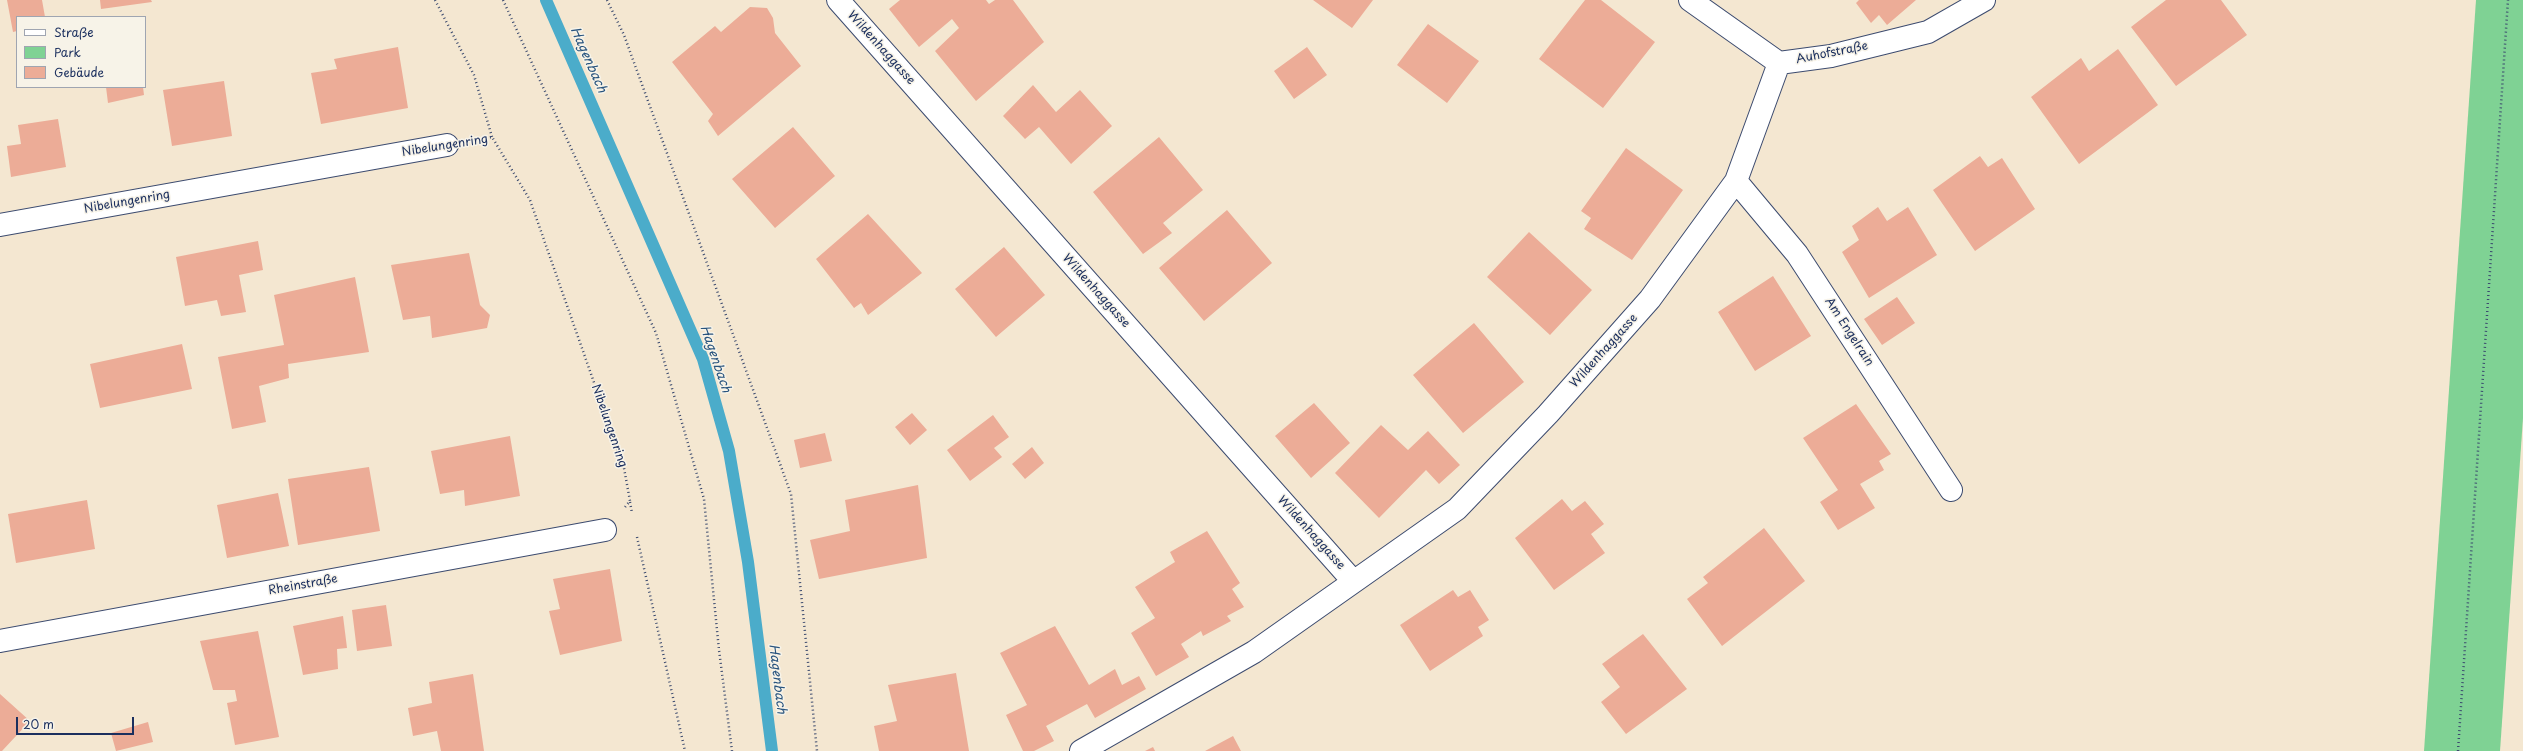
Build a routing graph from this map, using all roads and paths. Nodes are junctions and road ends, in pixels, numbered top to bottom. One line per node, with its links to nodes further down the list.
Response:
1 (435, 0): 9 (path)
2 (503, 0): 19 (path)
3 (607, 0): 20 (path)
4 (838, 0): 16 (street, Wildenhaggasse)
5 (1690, 0): 8 (street, Auhofstraße)
6 (1984, 0): 8 (street, Auhofstraße)
7 (2508, 0): 22 (path)
8 (1779, 63): 11 (street, Wildenhaggasse)
9 (492, 137): 10 (path, Nibelungenring); 14 (path, Nibelungenring)
10 (447, 145): 12 (street, Nibelungenring)
11 (1736, 181): 13 (street, Am Engelrain); 16 (street, Wildenhaggasse)
12 (0, 225)
13 (1951, 490)
14 (605, 530): 17 (street, Rheinstraße)
15 (644, 573): 18 (path)
16 (1353, 582): 21 (street, Wildenhaggasse)
17 (0, 641)
18 (685, 751)
19 (732, 751)
20 (817, 751)
21 (1081, 751)
22 (2458, 751)

